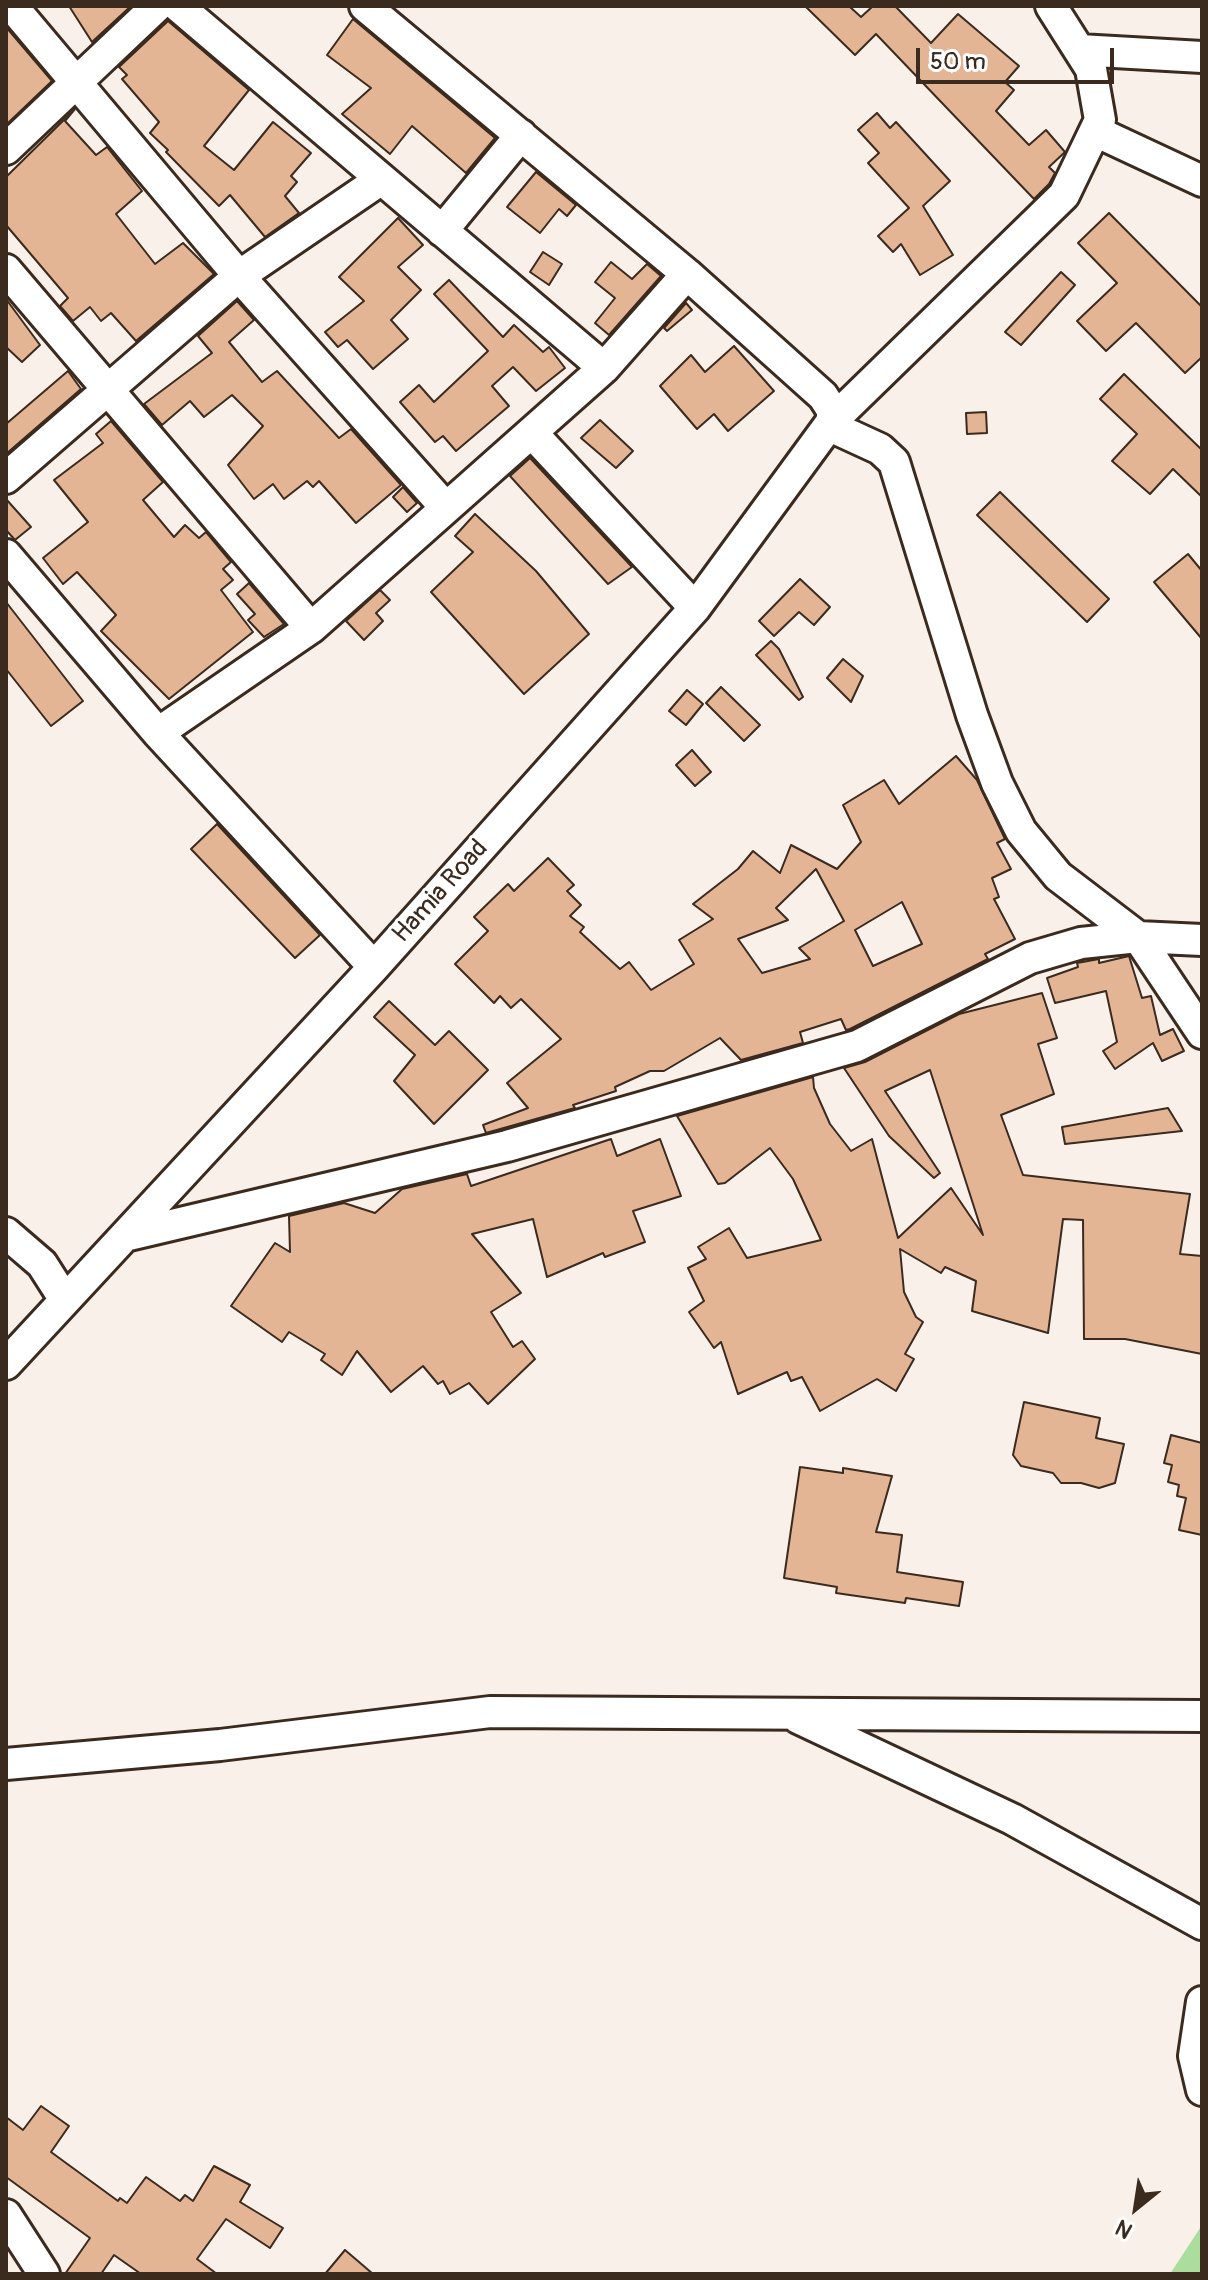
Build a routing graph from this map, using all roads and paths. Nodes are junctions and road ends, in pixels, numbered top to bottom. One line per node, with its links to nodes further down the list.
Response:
1 (12, 6): 8 (street)
2 (157, 6): 8 (street)
3 (178, 6): 12 (street)
4 (365, 6): 10 (street)
5 (1051, 6): 6 (street)
6 (1079, 50): 7 (street); 9 (street)
7 (1202, 57)
8 (78, 82): 11 (street); 17 (street)
9 (1095, 131): 13 (street); 20 (street, Hamia Road)
10 (521, 135): 14 (street); 16 (street)
11 (6, 149)
12 (380, 180): 14 (street); 17 (street)
13 (1202, 181)
14 (442, 231): 18 (street)
15 (6, 270): 19 (street)
16 (687, 274): 18 (street); 20 (street)
17 (239, 276): 19 (street); 23 (street)
18 (604, 368): 21 (street)
19 (108, 391): 22 (street); 26 (street)
20 (828, 414): 25 (street, Hamia Road); 28 (street)
21 (532, 433): 23 (street); 25 (street)
22 (6, 478)
23 (446, 508): 26 (street)
24 (6, 555): 27 (street)
25 (695, 608): 30 (street, Hamia Road)
26 (311, 628): 27 (street)
27 (158, 733): 30 (street)
28 (1138, 937): 29 (street); 31 (street); 33 (street)
29 (1202, 940)
30 (374, 967): 33 (street, Hamia Road)
31 (1202, 1033)
32 (6, 1233): 34 (street)
33 (125, 1236): 34 (street, Hamia Road)
34 (65, 1300): 35 (street, Hamia Road)
35 (6, 1364)
36 (793, 1715): 37 (street); 38 (street); 39 (street)
37 (1202, 1716)
38 (6, 1764)
39 (1202, 1924)
40 (1202, 2002): 41 (street)
41 (1202, 2090)
42 (6, 2215): 43 (street)
43 (44, 2274)

